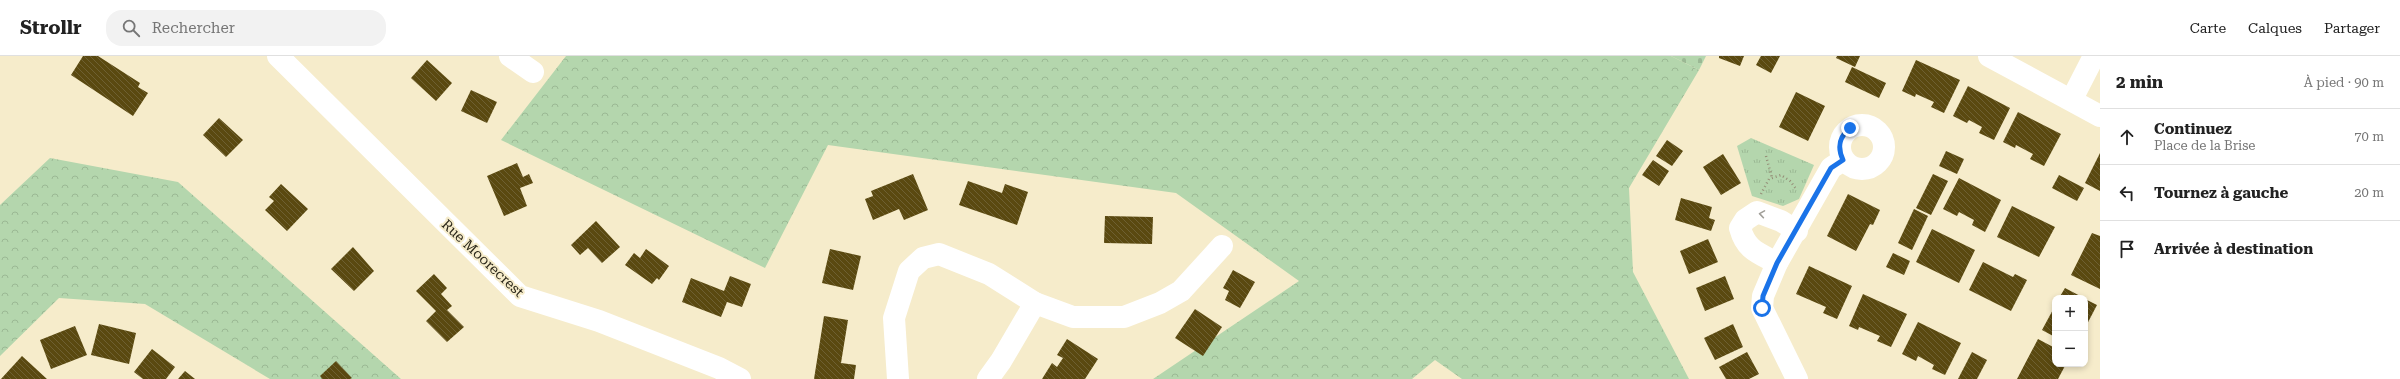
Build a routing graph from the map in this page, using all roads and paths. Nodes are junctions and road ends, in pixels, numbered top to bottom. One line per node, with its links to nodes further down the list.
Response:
1 (278, 56): 17 (street, Rue Moorecrest)
2 (510, 56): 5 (street)
3 (1989, 56): 6 (street)
4 (2094, 56): 6 (street)
5 (533, 72)
6 (2072, 99): 7 (street)
7 (2100, 116)
8 (1766, 156): 10 (path)
9 (1843, 160): 13 (street)
10 (1772, 178): 11 (path); 12 (path)
11 (1801, 196)
12 (1757, 212): 13 (street, one-way to 12); 15 (street)
13 (1797, 231): 15 (street)
14 (1222, 246): 16 (street)
15 (1777, 263): 20 (street)
16 (1035, 303): 18 (street); 19 (street)
17 (740, 379)
18 (898, 379)
19 (988, 379)
20 (1797, 379)

